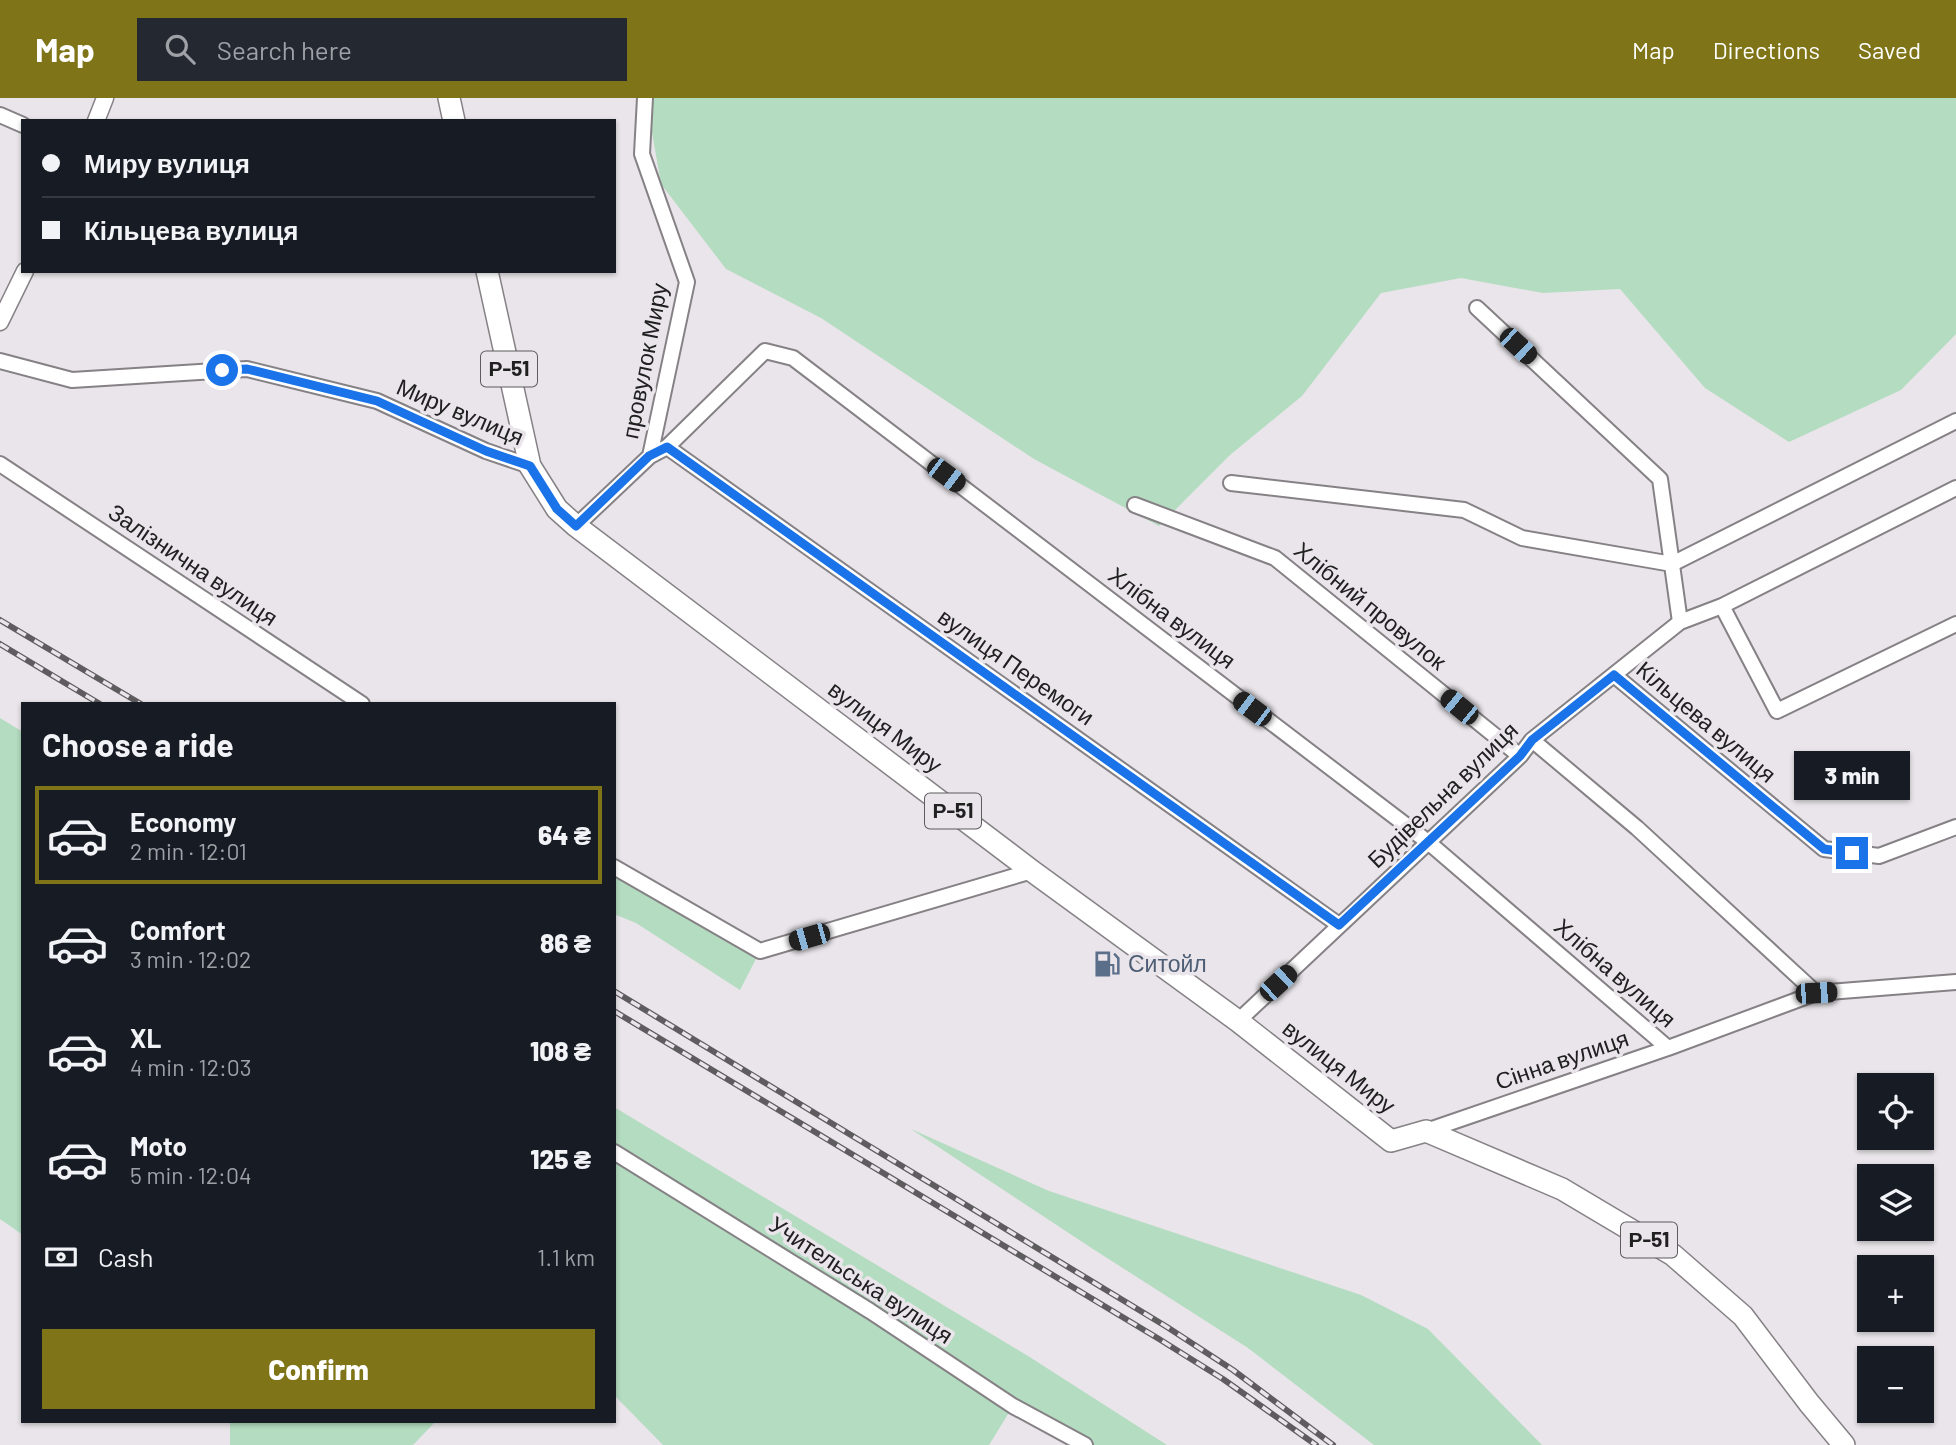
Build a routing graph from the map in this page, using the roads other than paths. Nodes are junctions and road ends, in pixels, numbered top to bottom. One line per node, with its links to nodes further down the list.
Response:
1 (105, 98): 5 (street)
2 (449, 98): 6 (main road)
3 (645, 98): 15 (street, провулок Миру)
4 (0, 115): 7 (street)
5 (97, 119)
6 (454, 119)
7 (21, 124)
8 (24, 273): 11 (street)
9 (487, 273): 17 (main road, Р-51)
10 (1477, 308): 22 (street)
11 (0, 322)
12 (0, 361): 17 (street, Миру вулиця)
13 (1956, 421): 22 (street)
14 (667, 447): 15 (street); 31 (street, Хлібна вулиця); 34 (street, вулиця Перемоги)
15 (649, 456): 21 (street, провулок Миру)
16 (0, 464): 27 (street, Залізнична вулиця)
17 (530, 466): 21 (main road, вулиця Миру / Р-51)
18 (1231, 483): 22 (street)
19 (1956, 488): 23 (street, Будівельна вулиця)
20 (1135, 505): 29 (street, Хлібний провулок)
21 (576, 526): 33 (main road, вулиця Миру / Р-51)
22 (1672, 564): 24 (street)
23 (1722, 606): 24 (street, Будівельна вулиця); 25 (street)
24 (1680, 622): 26 (street, Будівельна вулиця)
25 (1956, 624)
26 (1614, 675): 28 (street, Будівельна вулиця); 30 (street, Кільцева вулиця)
27 (359, 702)
28 (1532, 740): 29 (street, Будівельна вулиця); 36 (street)
29 (1520, 756): 31 (street, Будівельна вулиця)
30 (1956, 827)
31 (1428, 842): 34 (street, Будівельна вулиця); 38 (street, Хлібна вулиця)
32 (616, 868): 33 (street)
33 (1032, 871): 37 (main road, вулиця Миру / Р-51)
34 (1339, 925): 37 (street, Будівельна вулиця)
35 (1956, 982): 36 (street, Сінна вулиця)
36 (1816, 993): 38 (street, Сінна вулиця)
37 (1238, 1021): 39 (main road, вулиця Миру / Р-51)
38 (1668, 1048): 39 (street, Сінна вулиця)
39 (1426, 1131): 42 (main road, Р-51)
40 (616, 1153): 41 (street, Учительська вулиця)
41 (1085, 1445)
42 (1844, 1445)

